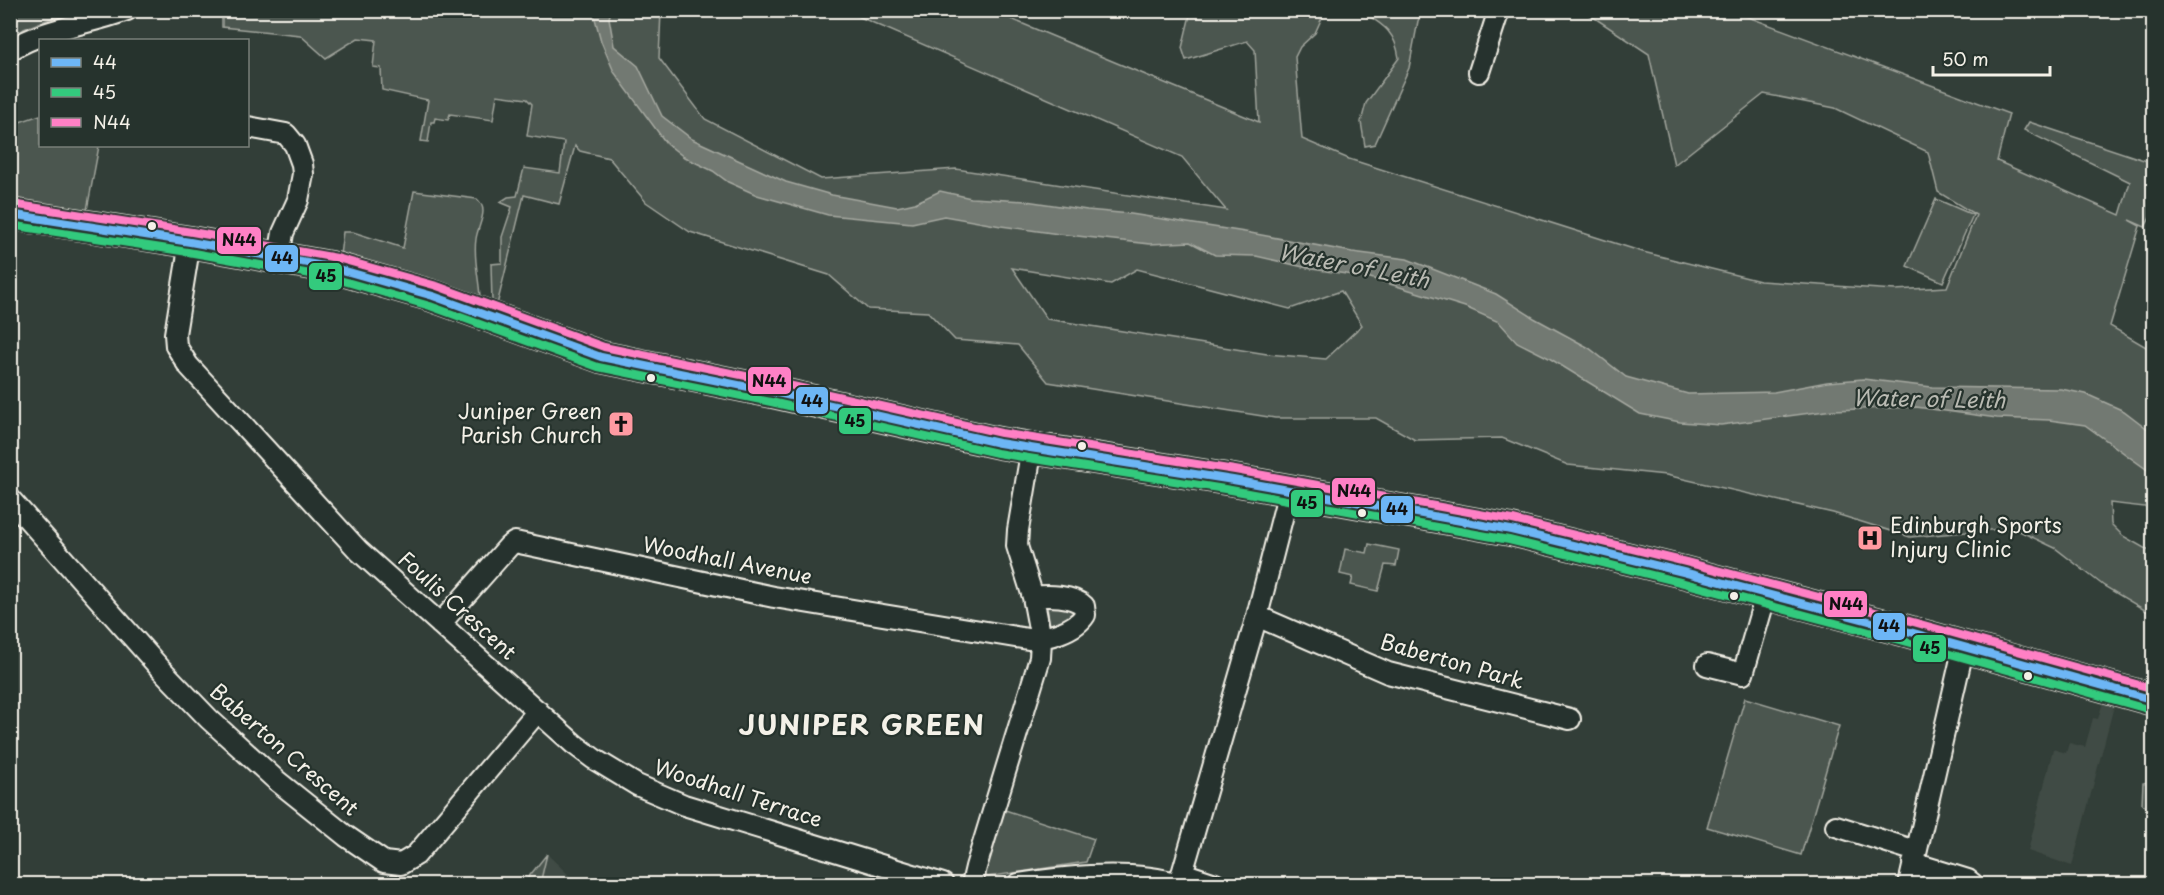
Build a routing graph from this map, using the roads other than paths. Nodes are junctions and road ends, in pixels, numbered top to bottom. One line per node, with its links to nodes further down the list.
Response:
1 (127, 10): 3 (street)
2 (1499, 10): 4 (street)
3 (10, 50)
4 (1479, 72)
5 (251, 134): 8 (street)
6 (10, 213): 7 (main road)
7 (190, 242): 8 (main road); 15 (street, Foulis Crescent)
8 (279, 257): 9 (main road)
9 (1032, 447): 10 (main road); 13 (street)
10 (1289, 491): 12 (main road); 14 (street)
11 (10, 500): 20 (street, Baberton Crescent)
12 (1766, 594): 17 (main road); 18 (street)
13 (1033, 597): 16 (street); 16 (street)
14 (1257, 616): 21 (street, Baberton Park); 24 (street)
15 (440, 624): 16 (street, Woodhall Avenue); 20 (street, Foulis Crescent)
16 (1041, 639): 26 (street)
17 (1964, 646): 19 (main road); 23 (street)
18 (1707, 665)
19 (2154, 700)
20 (538, 711): 25 (street, Woodhall Terrace)
21 (1570, 719)
22 (1836, 826): 23 (street)
23 (1915, 857): 29 (street); 30 (street)
24 (1180, 881): 27 (street); 28 (street)
25 (943, 885)
26 (972, 885)
27 (1018, 885)
28 (1215, 885)
29 (1909, 885)
30 (1973, 885)

